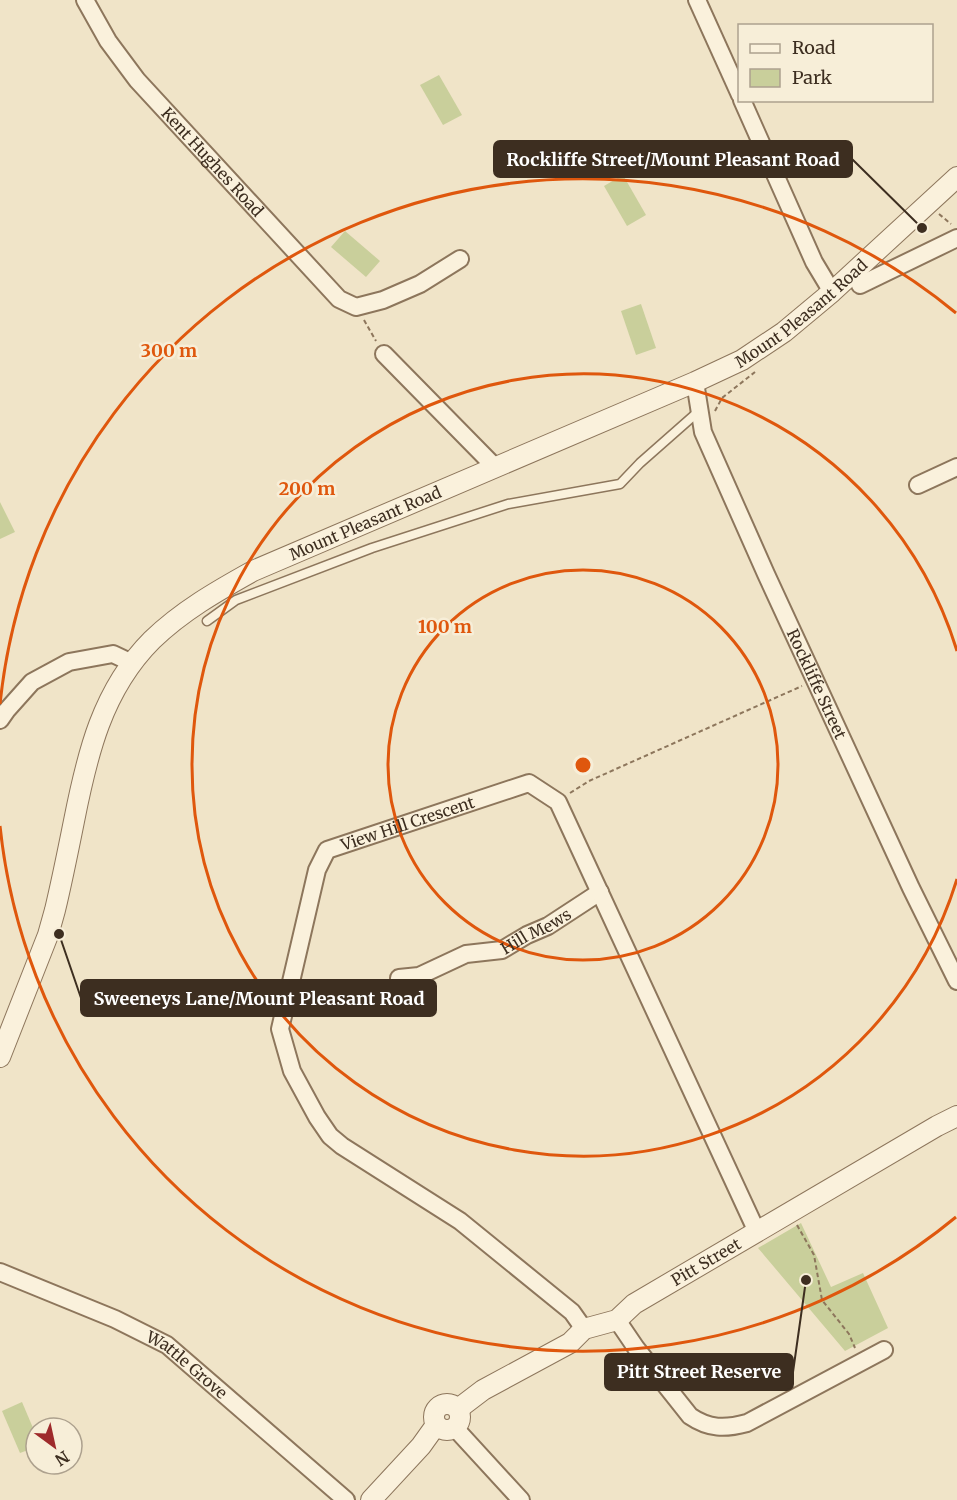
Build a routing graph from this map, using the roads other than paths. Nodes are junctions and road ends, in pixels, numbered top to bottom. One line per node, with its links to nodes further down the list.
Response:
1 (86, 0): 7 (street, Kent Hughes Road)
2 (697, 0): 3 (street)
3 (738, 91)
4 (743, 102): 9 (street)
5 (957, 177): 9 (street, Mount Pleasant Road)
6 (957, 238): 8 (street)
7 (460, 259)
8 (860, 285)
9 (832, 292): 11 (street, Mount Pleasant Road)
10 (384, 354): 13 (street)
11 (694, 382): 12 (street, Rockliffe Street); 13 (street, Mount Pleasant Road)
12 (700, 411): 16 (lane); 21 (street, Rockliffe Street)
13 (495, 467): 17 (street, Mount Pleasant Road)
14 (957, 467): 15 (street)
15 (918, 485)
16 (207, 621)
17 (132, 663): 18 (street); 22 (street, Mount Pleasant Road)
18 (0, 720)
19 (600, 892): 20 (street, Hill Mews); 24 (street); 27 (street, View Hill Crescent)
20 (399, 978)
21 (957, 981)
22 (0, 1057)
23 (957, 1116): 24 (street, Pitt Street)
24 (757, 1232): 26 (street, Pitt Street)
25 (0, 1272): 30 (street, Wattle Grove)
26 (617, 1320): 27 (street, Pitt Street); 28 (street)
27 (584, 1329): 29 (street, Pitt Street)
28 (884, 1350)
29 (450, 1421): 31 (street, Pitt Street); 32 (street)
30 (346, 1500)
31 (371, 1500)
32 (521, 1500)

